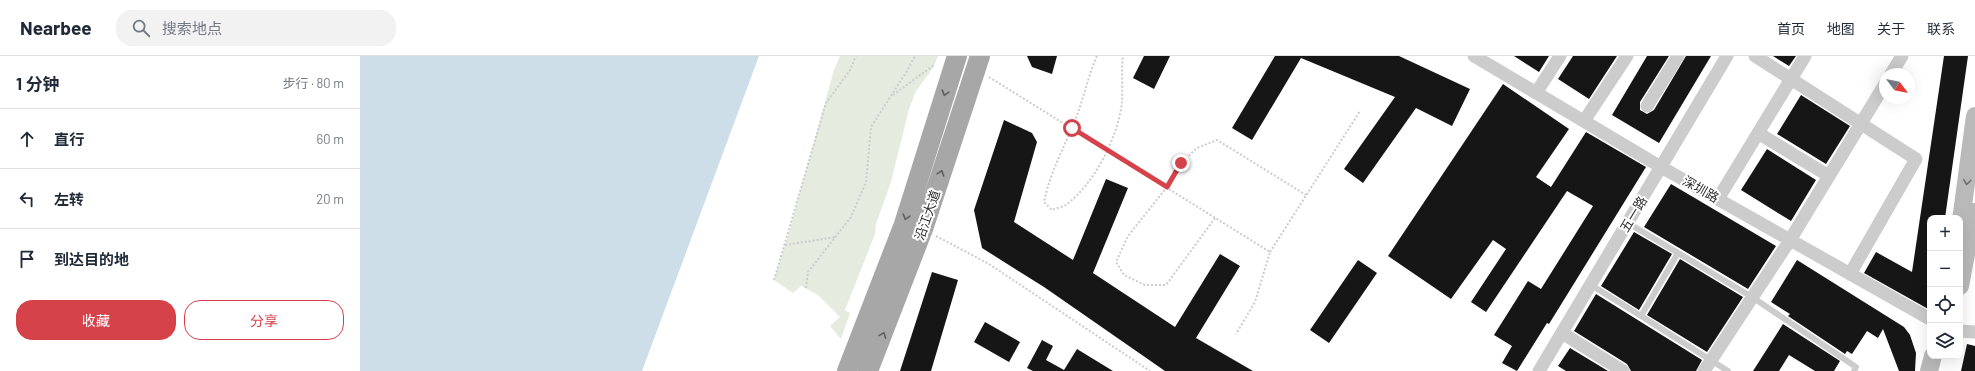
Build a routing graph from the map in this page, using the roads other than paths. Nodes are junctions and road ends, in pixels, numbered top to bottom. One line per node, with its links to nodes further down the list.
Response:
1 (957, 56): 40 (main road, 沿江大道, one-way to 40)
2 (1560, 56): 13 (street)
3 (1627, 56): 17 (street)
4 (1678, 56): 15 (street)
5 (1727, 56): 20 (street, 五一路)
6 (1755, 56): 12 (street)
7 (1805, 56): 12 (street)
8 (1481, 58): 13 (street, 深圳路)
9 (1897, 58): 11 (street)
10 (978, 62): 41 (main road, 沿江大道, one-way to 10)
11 (1893, 68)
12 (1791, 78): 18 (street); 19 (street)
13 (1536, 93): 17 (street, 深圳路)
14 (1879, 94): 18 (street)
15 (1647, 106)
16 (1975, 116): 24 (main road, one-way to 24)
17 (1584, 121): 20 (street, 深圳路)
18 (1860, 124): 21 (street); 29 (street)
19 (1758, 133): 21 (street); 22 (street)
20 (1661, 167): 22 (street, 深圳路); 25 (street, 五一路)
21 (1829, 176): 26 (street)
22 (1718, 199): 26 (street, 深圳路)
23 (1975, 208): 28 (main road)
24 (1962, 215)
25 (1628, 223): 27 (lane); 30 (street, 五一路)
26 (1790, 240): 29 (street, 深圳路); 31 (street)
27 (1678, 253): 31 (lane); 32 (lane)
28 (1963, 270)
29 (1850, 274): 33 (street, 深圳路)
30 (1590, 285): 32 (lane); 36 (street, 五一路)
31 (1752, 297): 39 (street); 45 (lane)
32 (1641, 316): 39 (lane)
33 (1927, 317)
34 (1963, 331): 35 (street)
35 (1975, 332)
36 (1562, 333): 42 (street, 五一路); 43 (street)
37 (1932, 359): 46 (main road)
38 (1943, 359): 47 (main road)
39 (1708, 366): 44 (lane)
40 (846, 371)
41 (868, 371)
42 (1539, 371)
43 (1623, 371)
44 (1728, 371)
45 (1854, 371)
46 (1929, 371)
47 (1940, 371)

